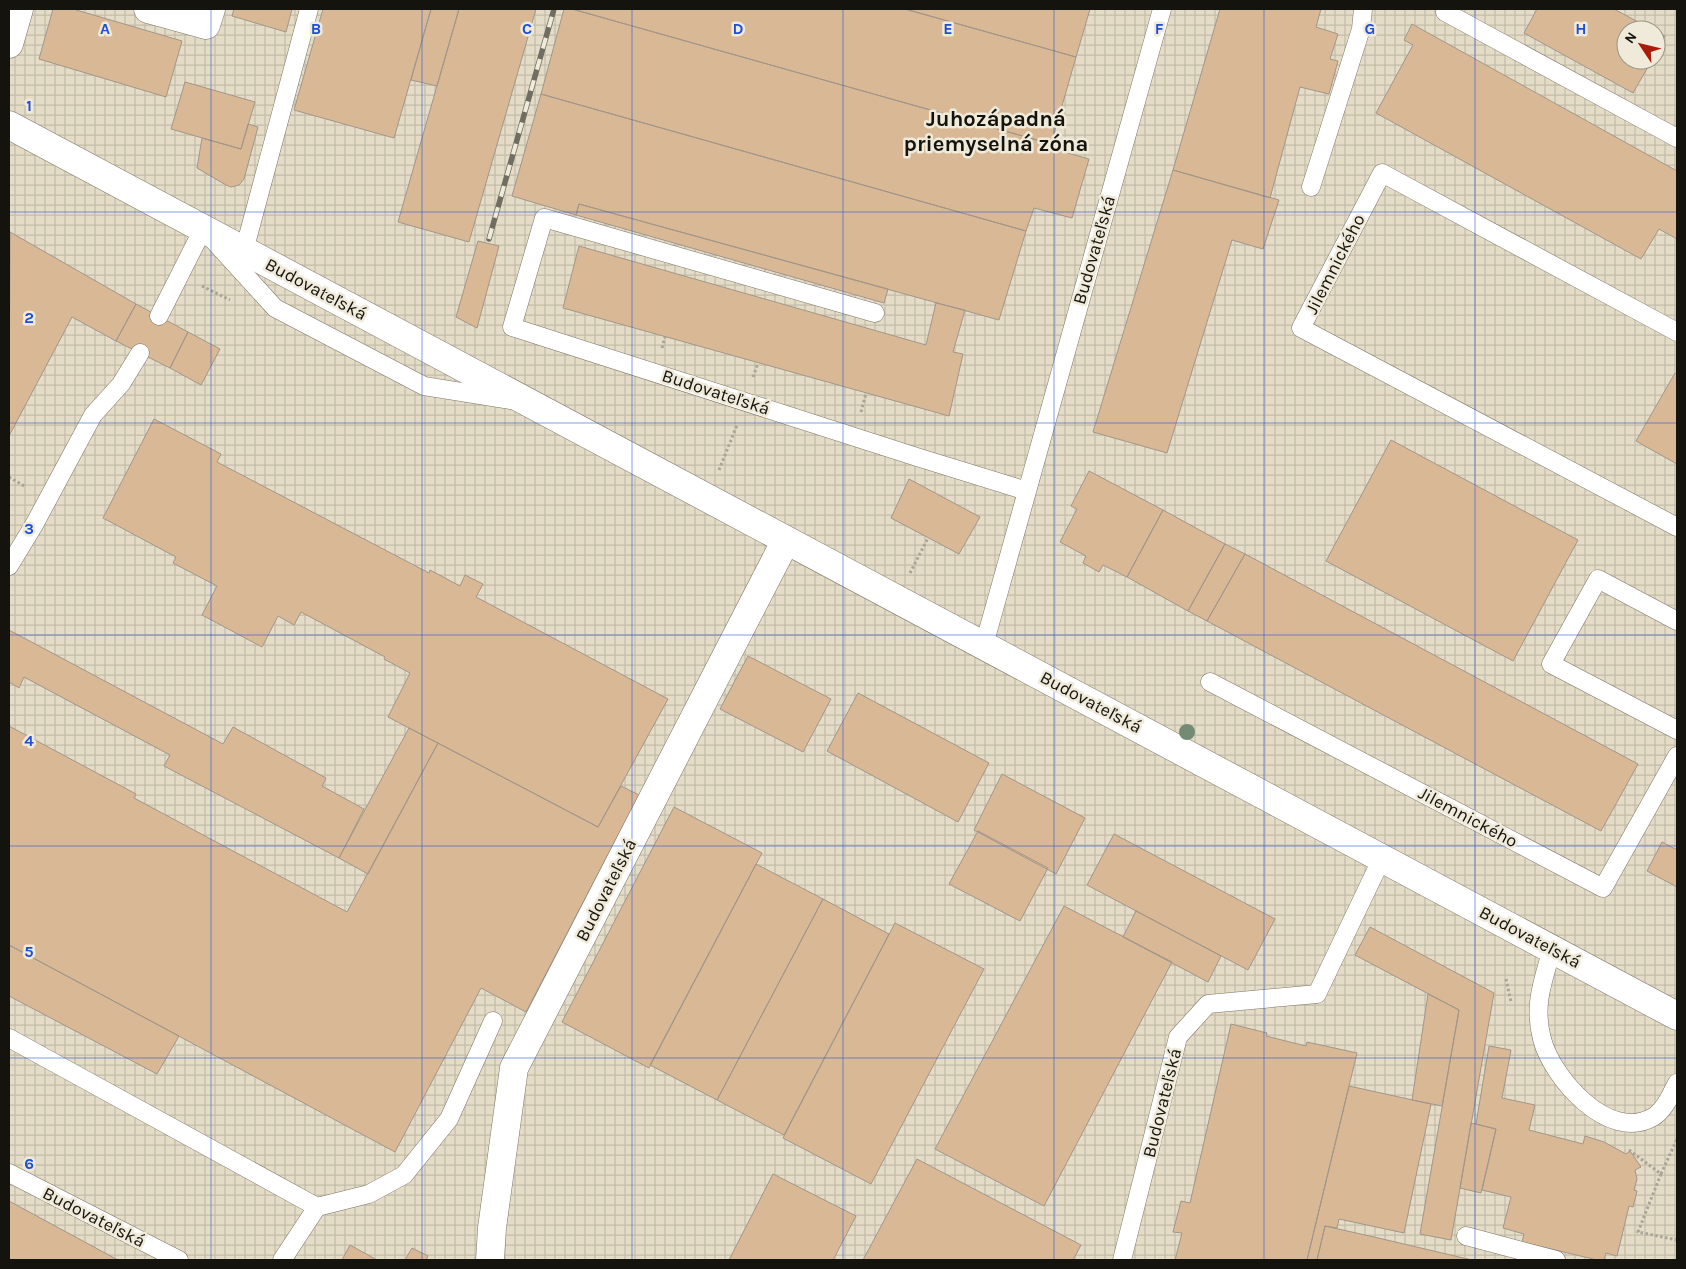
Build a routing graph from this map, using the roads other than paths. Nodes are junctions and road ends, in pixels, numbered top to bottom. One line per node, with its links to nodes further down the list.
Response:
1 (19, 9): 8 (street)
2 (148, 9): 3 (street)
3 (211, 9)
4 (309, 9): 13 (lane, Budovateľská)
5 (1162, 9): 19 (lane, Budovateľská)
6 (1363, 9): 11 (lane)
7 (1446, 9): 10 (lane)
8 (9, 44)
9 (9, 125): 12 (street, Budovateľská)
10 (1677, 138)
11 (1311, 187)
12 (203, 229): 13 (street, Budovateľská); 15 (lane); 18 (lane)
13 (244, 251): 18 (street, Budovateľská)
14 (875, 313): 19 (lane, Budovateľská)
15 (159, 316)
16 (1677, 332): 20 (lane, Jilemnického)
17 (140, 352): 22 (lane)
18 (529, 403): 21 (street, Budovateľská)
19 (1027, 491): 24 (lane, Budovateľská)
20 (1677, 527)
21 (786, 540): 24 (street, Budovateľská); 39 (street, Budovateľská)
22 (9, 566)
23 (1677, 621): 26 (lane)
24 (984, 645): 28 (street, Budovateľská)
25 (1210, 682): 27 (lane, Jilemnického)
26 (1677, 730)
27 (1675, 764)
28 (1382, 858): 29 (street, Budovateľská); 40 (lane, Budovateľská)
29 (1552, 949): 30 (street, Budovateľská); 33 (lane)
30 (1677, 1016)
31 (493, 1021): 35 (lane)
32 (9, 1038): 35 (lane)
33 (1677, 1083)
34 (9, 1173): 37 (lane, Budovateľská)
35 (317, 1206): 38 (lane)
36 (1466, 1236): 41 (lane)
37 (180, 1260)
38 (282, 1260)
39 (490, 1260)
40 (1122, 1260)
41 (1556, 1260)

